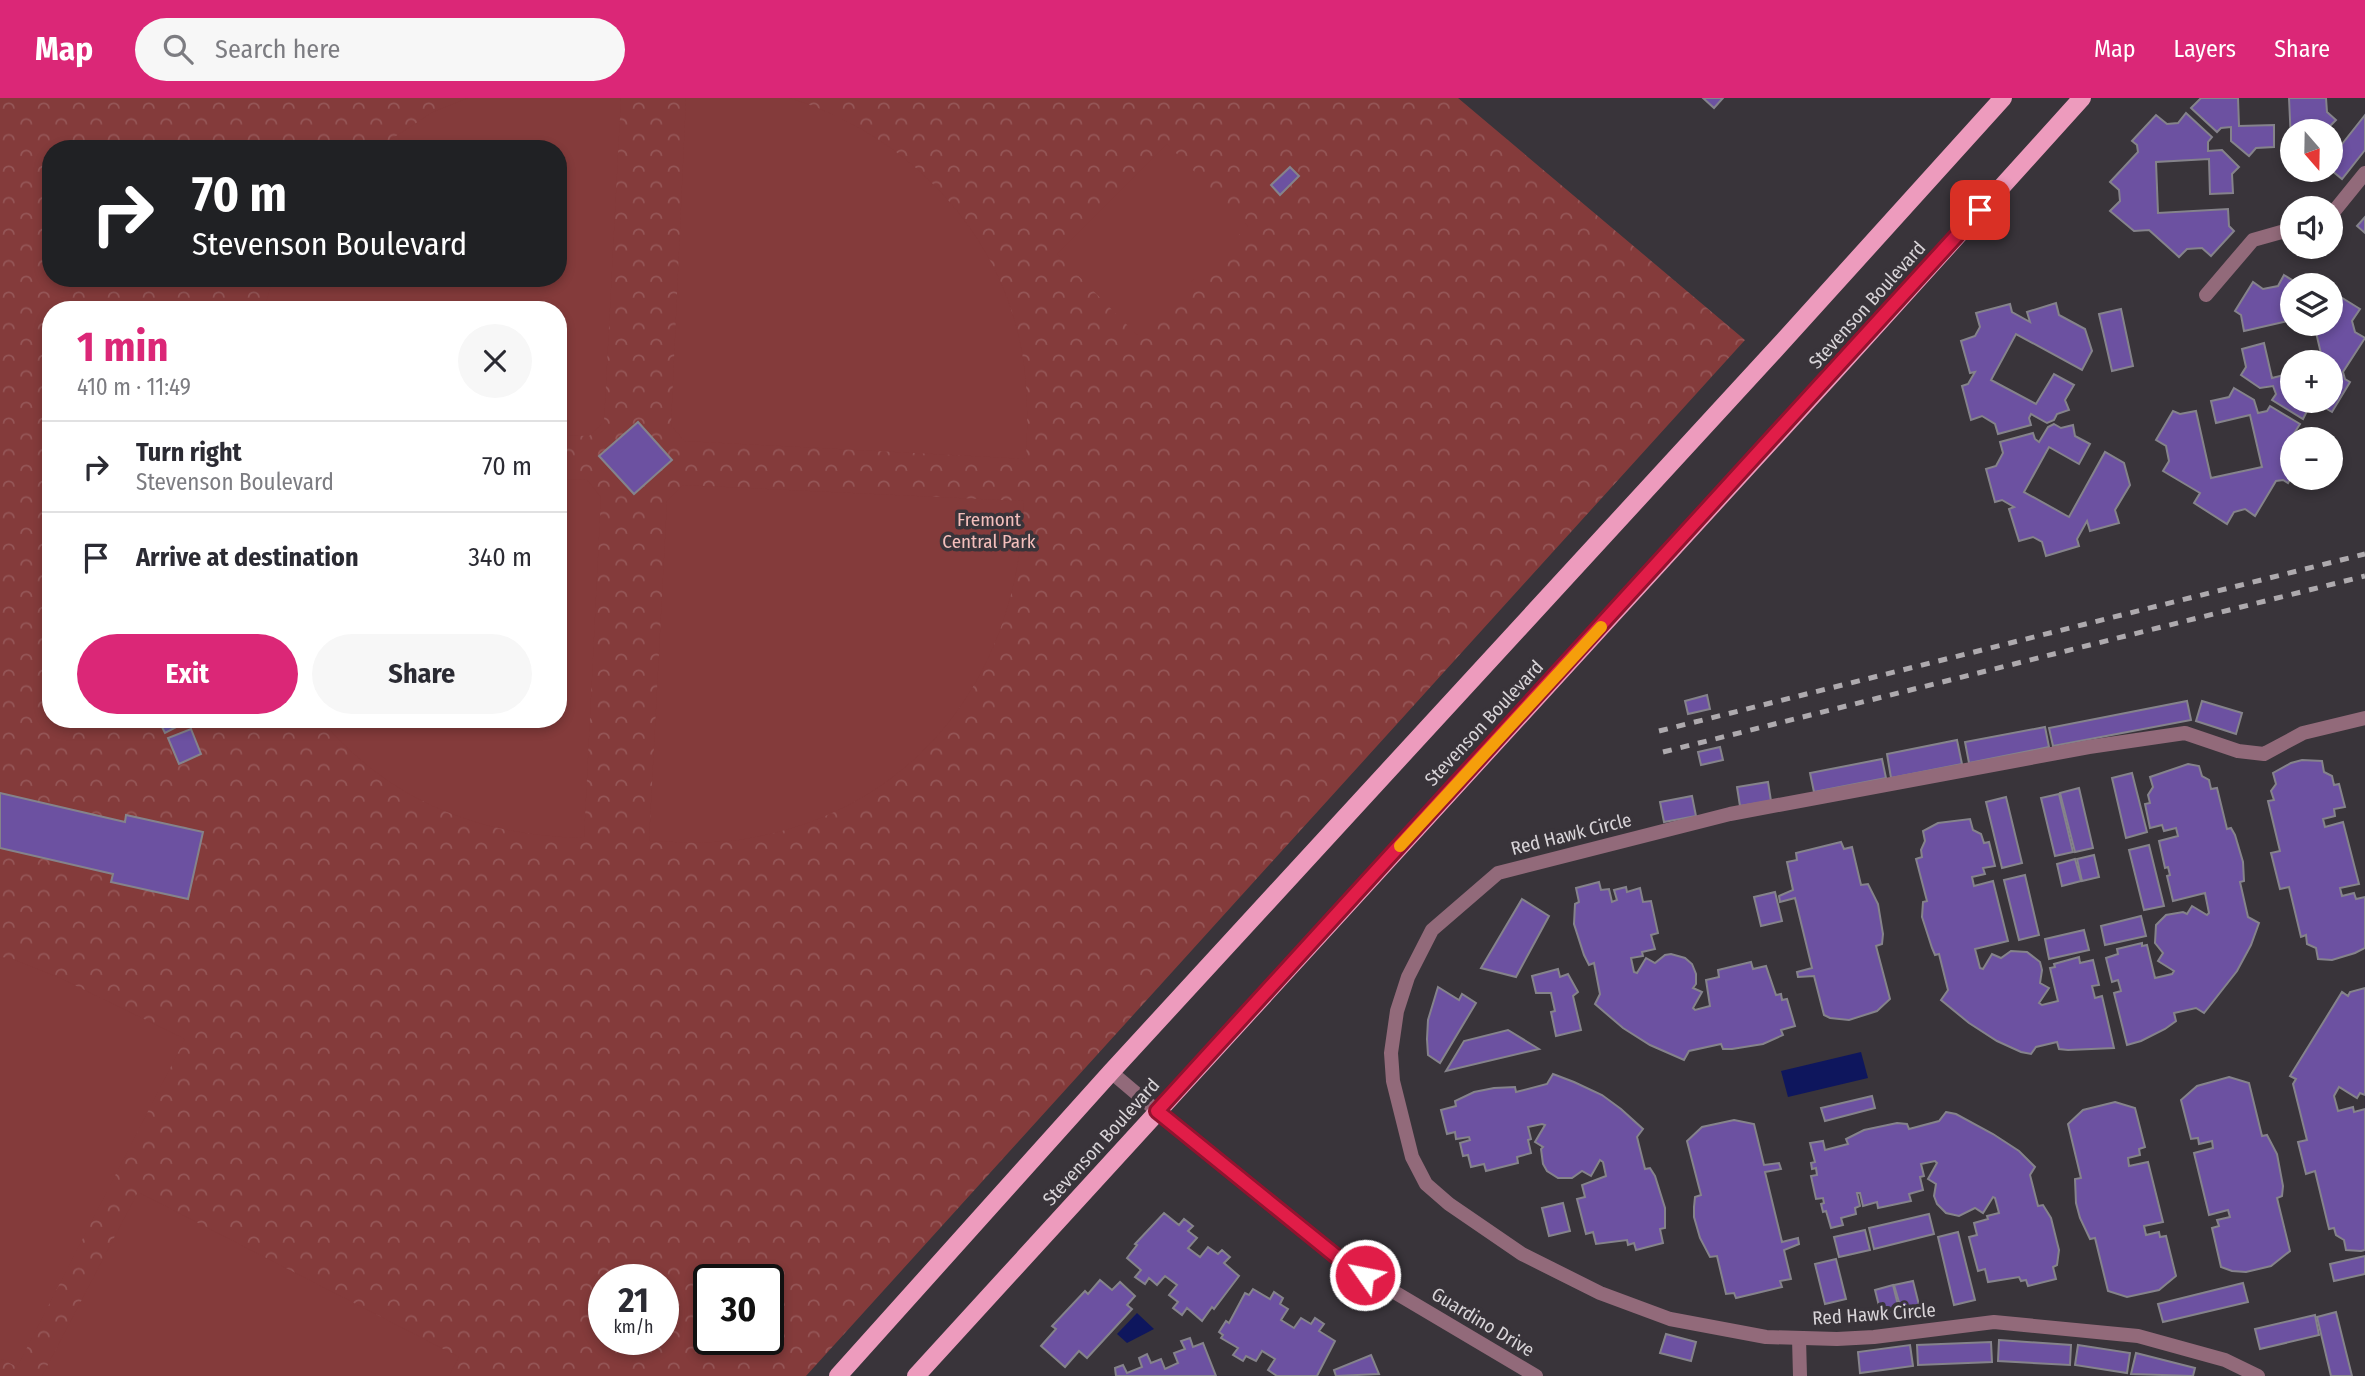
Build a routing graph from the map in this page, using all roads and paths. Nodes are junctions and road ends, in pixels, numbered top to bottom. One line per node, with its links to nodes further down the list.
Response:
1 (2003, 98): 8 (main road, Stevenson Boulevard)
2 (2082, 98): 9 (main road, Stevenson Boulevard)
3 (2365, 173): 4 (street)
4 (2343, 200)
5 (2280, 232): 6 (street)
6 (2206, 295)
7 (2365, 718): 10 (street, Red Hawk Circle)
8 (1111, 1072): 9 (street, Guardino Drive); 11 (main road, Stevenson Boulevard)
9 (1157, 1111): 12 (main road, Stevenson Boulevard); 13 (street, Guardino Drive)
10 (1799, 1338): 14 (street); 15 (street, Red Hawk Circle)
11 (838, 1376)
12 (916, 1376)
13 (1536, 1376)
14 (1800, 1376)
15 (2258, 1376)

